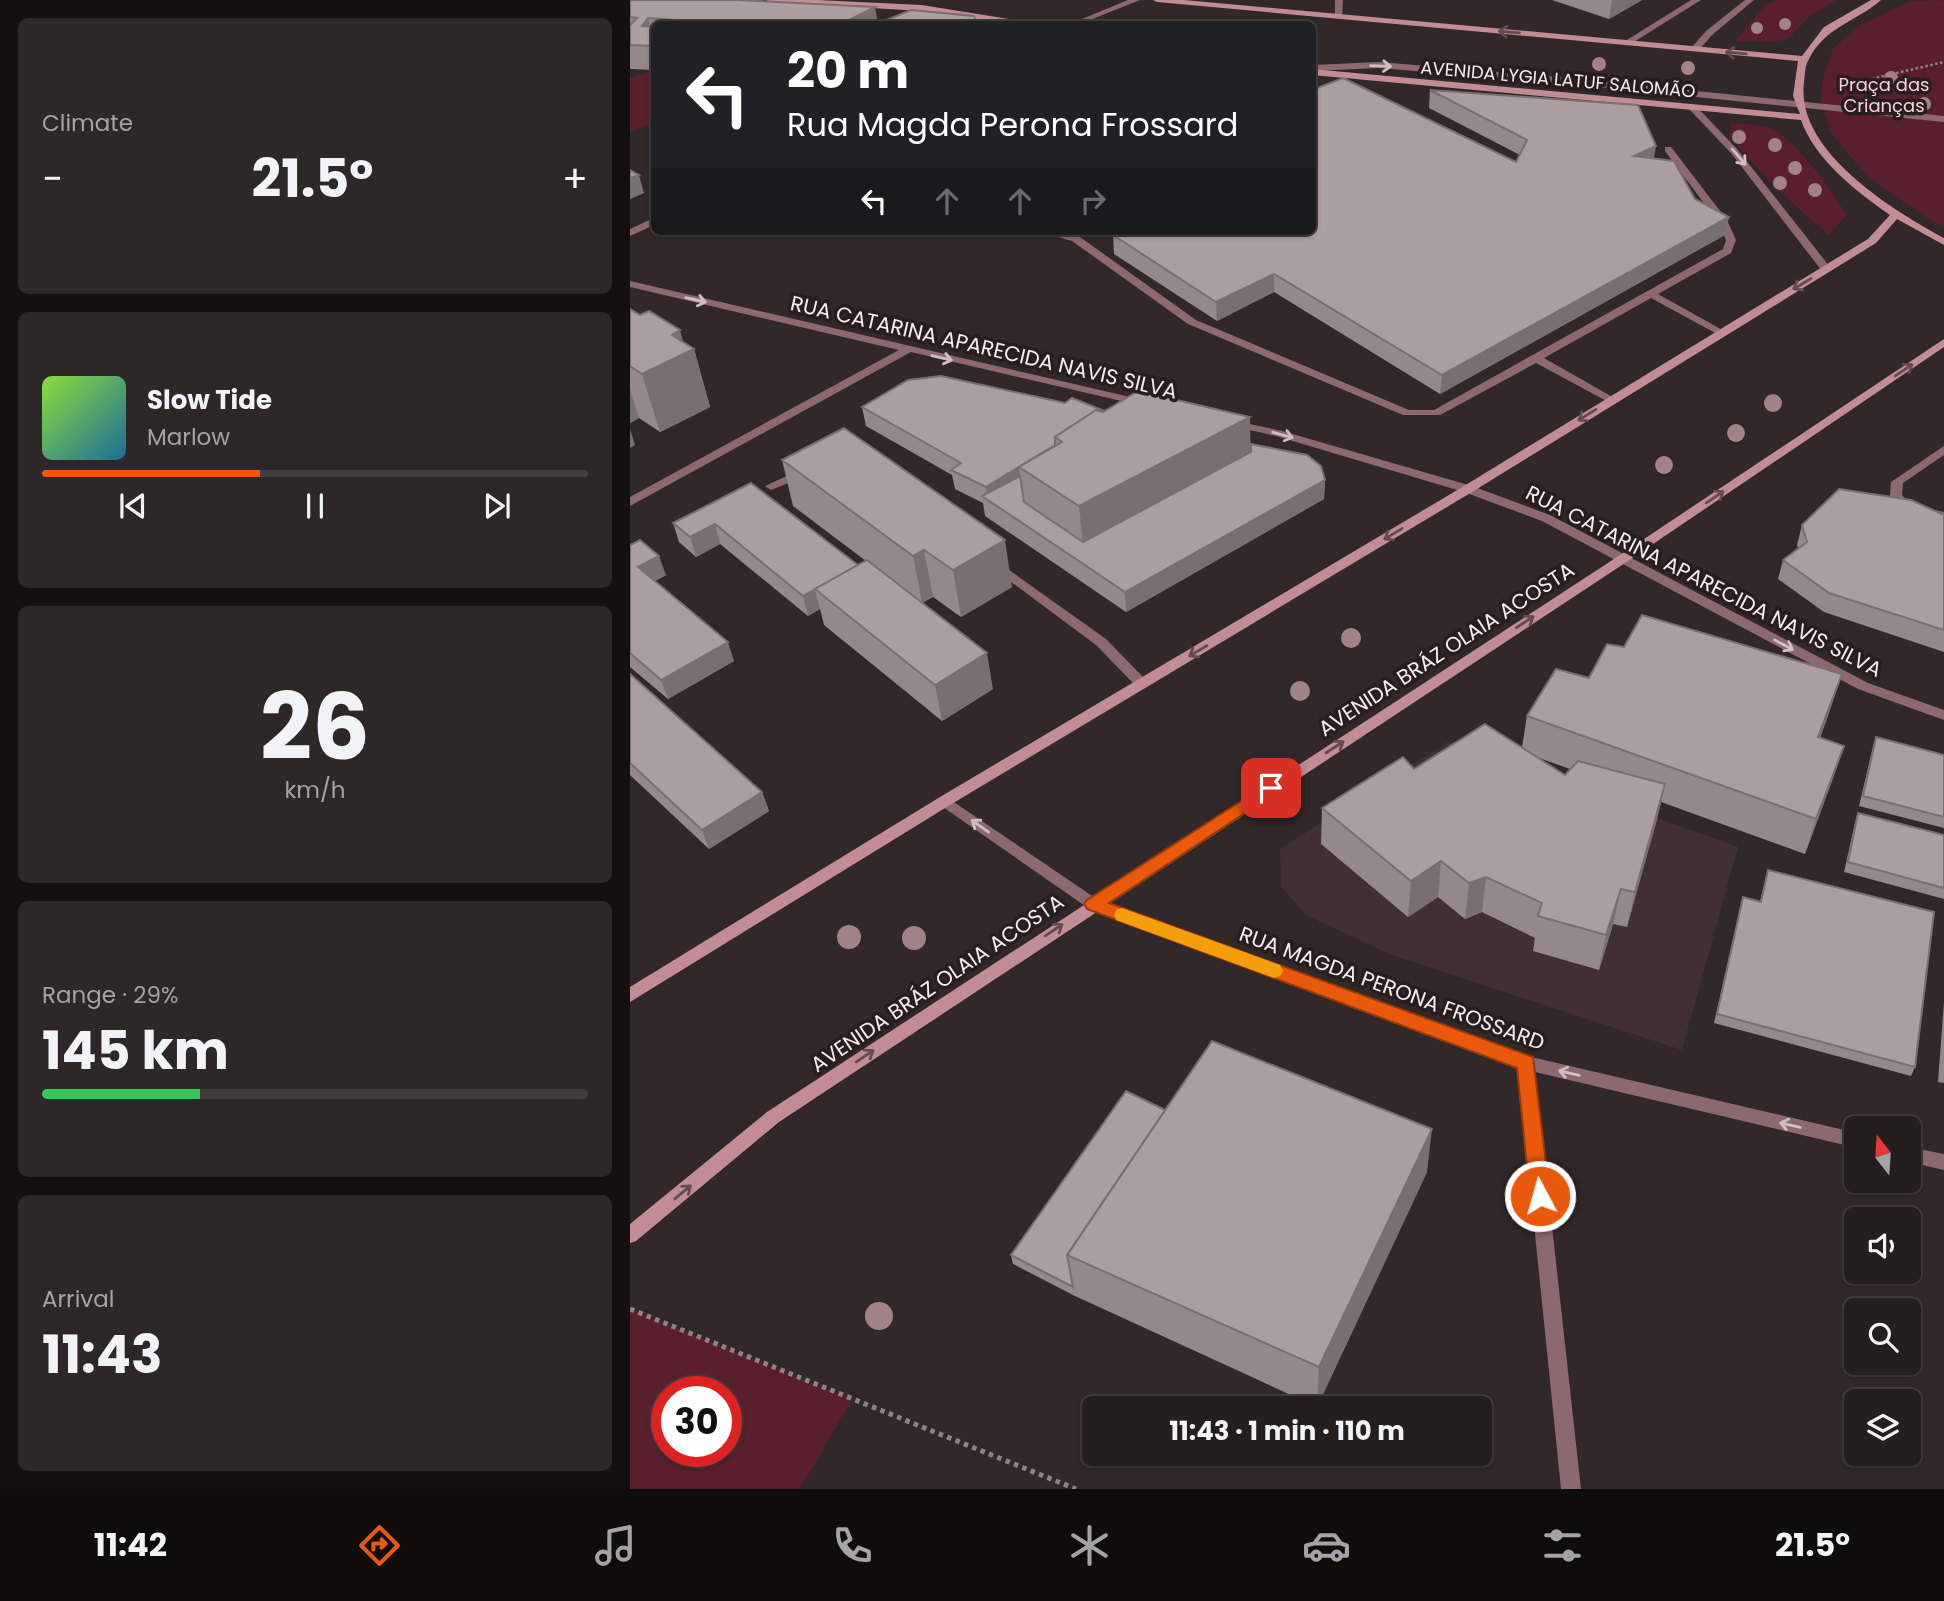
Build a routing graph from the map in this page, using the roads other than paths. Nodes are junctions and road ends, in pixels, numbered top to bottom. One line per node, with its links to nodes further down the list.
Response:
1 (770, 0): 9 (main road)
2 (1136, 0): 10 (street)
3 (1157, 0): 8 (main road, AVENIDA LYGIA LATUF SALOMÃO)
4 (1339, 0): 8 (street)
5 (1697, 0): 11 (street)
6 (1750, 0): 12 (street)
7 (1877, 0): 13 (main road)
8 (1339, 17): 11 (main road, AVENIDA LYGIA LATUF SALOMÃO, one-way to 8)
9 (1003, 21)
10 (1082, 21)
11 (1626, 43): 12 (main road, AVENIDA LYGIA LATUF SALOMÃO)
12 (1695, 49): 13 (main road, AVENIDA LYGIA LATUF SALOMÃO, one-way to 12)
13 (1804, 59): 16 (main road)
14 (1316, 70): 16 (street, one-way to 16)
15 (1316, 70): 17 (main road, AVENIDA LYGIA LATUF SALOMÃO)
16 (1799, 104): 18 (main road); 19 (street)
17 (1692, 107): 18 (main road, AVENIDA LYGIA LATUF SALOMÃO); 26 (street, one-way to 26)
18 (1801, 117): 21 (main road)
19 (1944, 119)
20 (1668, 149): 28 (street)
21 (1895, 215): 25 (main road); 26 (main road)
22 (651, 222): 23 (street)
23 (630, 233)
24 (1060, 235): 32 (street)
25 (1944, 242)
26 (1826, 269): 29 (main road, one-way to 29)
27 (630, 284): 31 (street, RUA CATARINA APARECIDA NAVIS SILVA, one-way to 31)
28 (1649, 293): 29 (street); 32 (street)
29 (1721, 332): 33 (main road)
30 (1944, 342): 43 (main road, AVENIDA BRÁZ OLAIA ACOSTA, one-way to 30)
31 (907, 350): 34 (street, RUA CATARINA APARECIDA NAVIS SILVA, one-way to 34); 40 (street)
32 (1536, 358): 33 (street)
33 (1612, 401): 39 (main road, one-way to 39)
34 (1158, 407)
35 (1225, 421): 39 (street, RUA CATARINA APARECIDA NAVIS SILVA, one-way to 39)
36 (1944, 450): 41 (street)
37 (813, 468): 38 (street)
38 (771, 486)
39 (1468, 489): 43 (street, RUA CATARINA APARECIDA NAVIS SILVA); 44 (main road, one-way to 44)
40 (630, 502)
41 (1944, 516)
42 (980, 554): 44 (street)
43 (1621, 560): 45 (street, RUA CATARINA APARECIDA NAVIS SILVA, one-way to 45); 47 (main road, AVENIDA BRÁZ OLAIA ACOSTA, one-way to 43)
44 (1142, 684): 46 (main road)
45 (1944, 715)
46 (944, 801): 47 (street, RUA MAGDA PERONA FROSSARD, one-way to 46); 48 (main road)
47 (1093, 904): 49 (street, RUA MAGDA PERONA FROSSARD); 53 (main road, AVENIDA BRÁZ OLAIA ACOSTA, one-way to 47)
48 (630, 995)
49 (1526, 1063): 50 (street, RUA MAGDA PERONA FROSSARD, one-way to 49); 54 (street)
50 (1844, 1138)
51 (1922, 1157): 52 (street)
52 (1944, 1162)
53 (630, 1235)
54 (1571, 1489)

